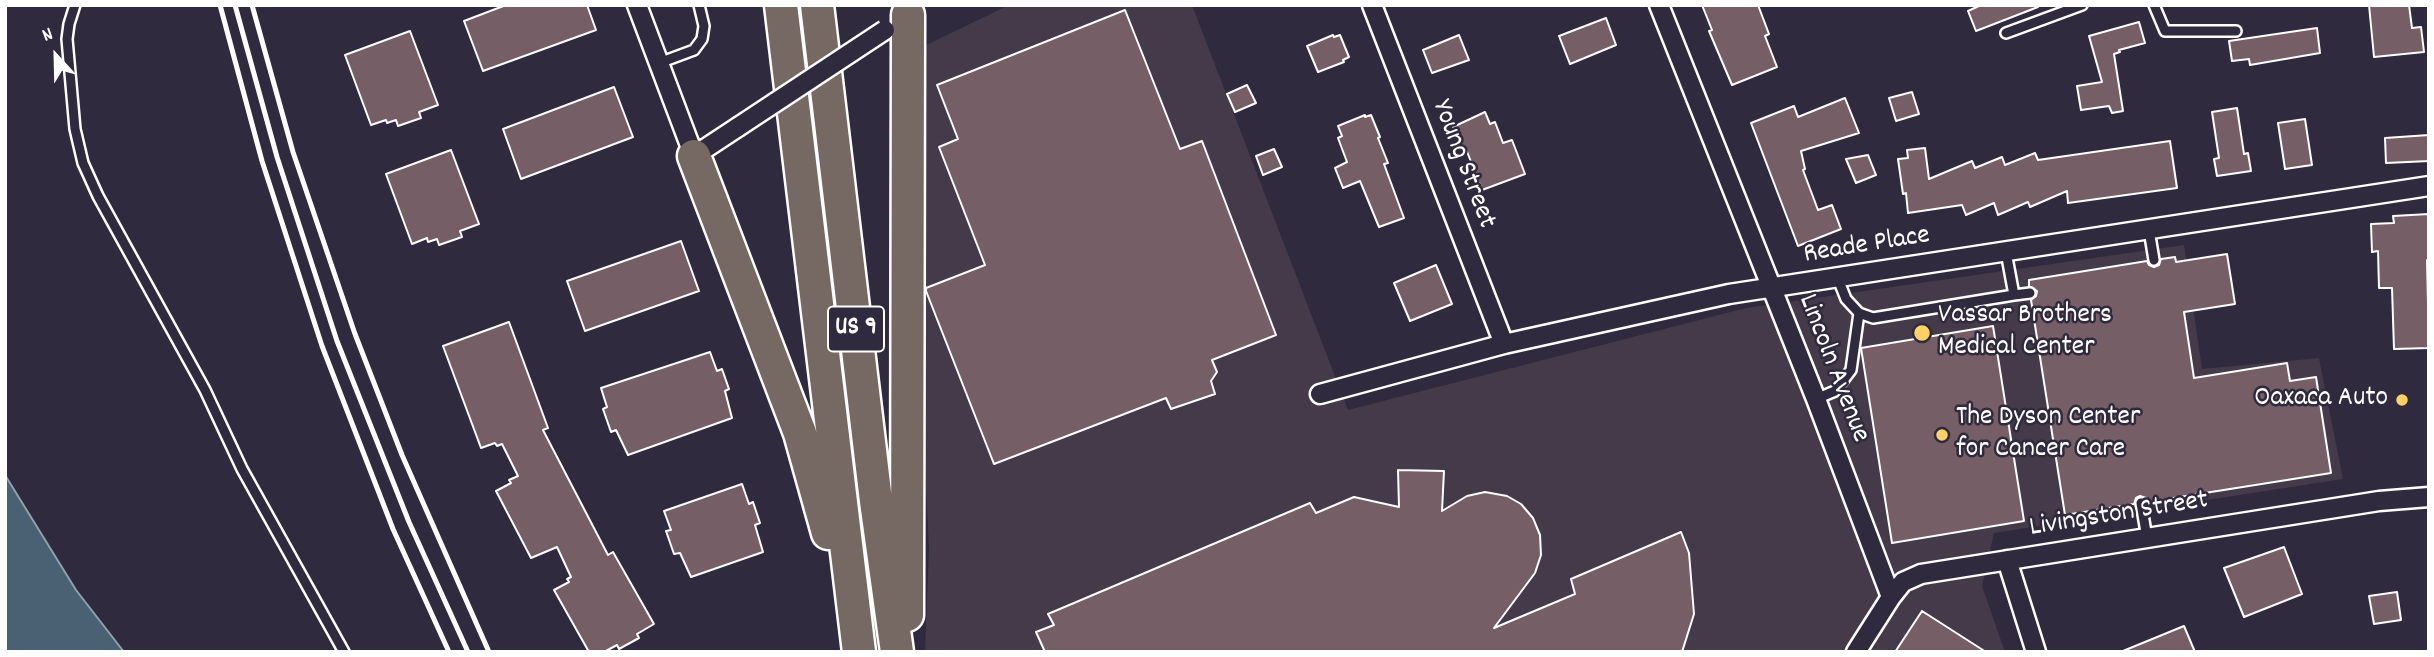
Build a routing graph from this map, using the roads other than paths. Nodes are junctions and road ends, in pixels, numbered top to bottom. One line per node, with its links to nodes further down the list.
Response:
1 (75, 5): 32 (lane)
2 (637, 5): 13 (street)
3 (699, 5): 13 (lane)
4 (781, 5): 33 (highway, US 9)
5 (817, 5): 34 (highway, US 9)
6 (1372, 5): 24 (street, Young Street)
7 (1660, 5): 20 (street, Lincoln Avenue)
8 (2082, 5): 12 (lane)
9 (2154, 5): 11 (lane)
10 (906, 17): 14 (street, bridge); 35 (highway)
11 (2236, 31)
12 (2006, 33)
13 (659, 63): 14 (street)
14 (694, 156): 33 (highway)
15 (2429, 186): 16 (street, Reade Place)
16 (2149, 230): 17 (street, Reade Place); 18 (lane)
17 (2006, 252): 19 (street, Reade Place); 22 (lane)
18 (2154, 260)
19 (1838, 279): 20 (street, Reade Place); 23 (lane)
20 (1772, 289): 24 (street, Reade Place); 26 (street, Lincoln Avenue)
21 (2030, 293): 22 (lane)
22 (2014, 295): 23 (lane)
23 (1859, 313): 26 (lane)
24 (1504, 344): 25 (street, Reade Place)
25 (1320, 394)
26 (1816, 399): 31 (street, Lincoln Avenue)
27 (2429, 497): 29 (street, Livingston Street)
28 (2141, 503): 29 (lane)
29 (2147, 538): 30 (street, Livingston Street)
30 (2007, 560): 31 (street, Livingston Street); 37 (street)
31 (1891, 597): 36 (street, Livingston Street)
32 (344, 652)
33 (858, 652)
34 (897, 652)
35 (908, 652)
36 (1856, 652)
37 (2036, 652)

